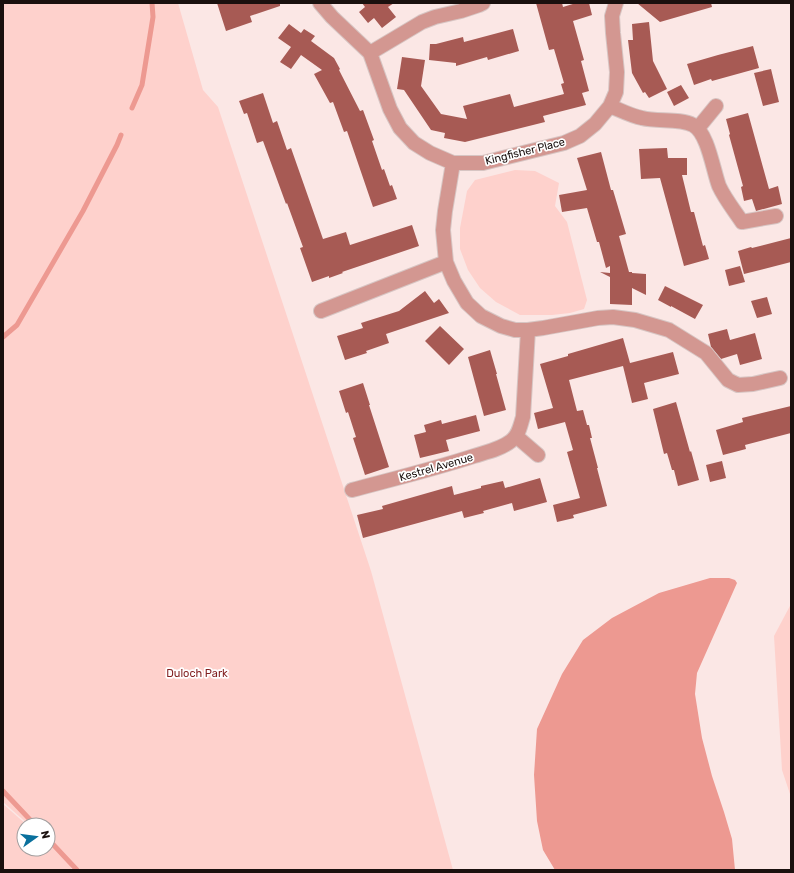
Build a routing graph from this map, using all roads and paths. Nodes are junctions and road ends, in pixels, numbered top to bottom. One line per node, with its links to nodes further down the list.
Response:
1 (320, 3): 4 (street, Kingfisher Place)
2 (483, 3): 4 (street)
3 (616, 3): 5 (street, Kingfisher Place)
4 (370, 53): 8 (street, Kingfisher Place)
5 (610, 106): 7 (street); 8 (street, Kingfisher Place)
6 (716, 106): 7 (street)
7 (698, 128): 9 (street)
8 (453, 163): 10 (street)
9 (776, 216)
10 (446, 262): 11 (street); 12 (street)
11 (321, 311)
12 (528, 330): 13 (street); 14 (street)
13 (780, 378)
14 (516, 436): 15 (street); 16 (street, Kestrel Avenue)
15 (538, 455)
16 (352, 490)

